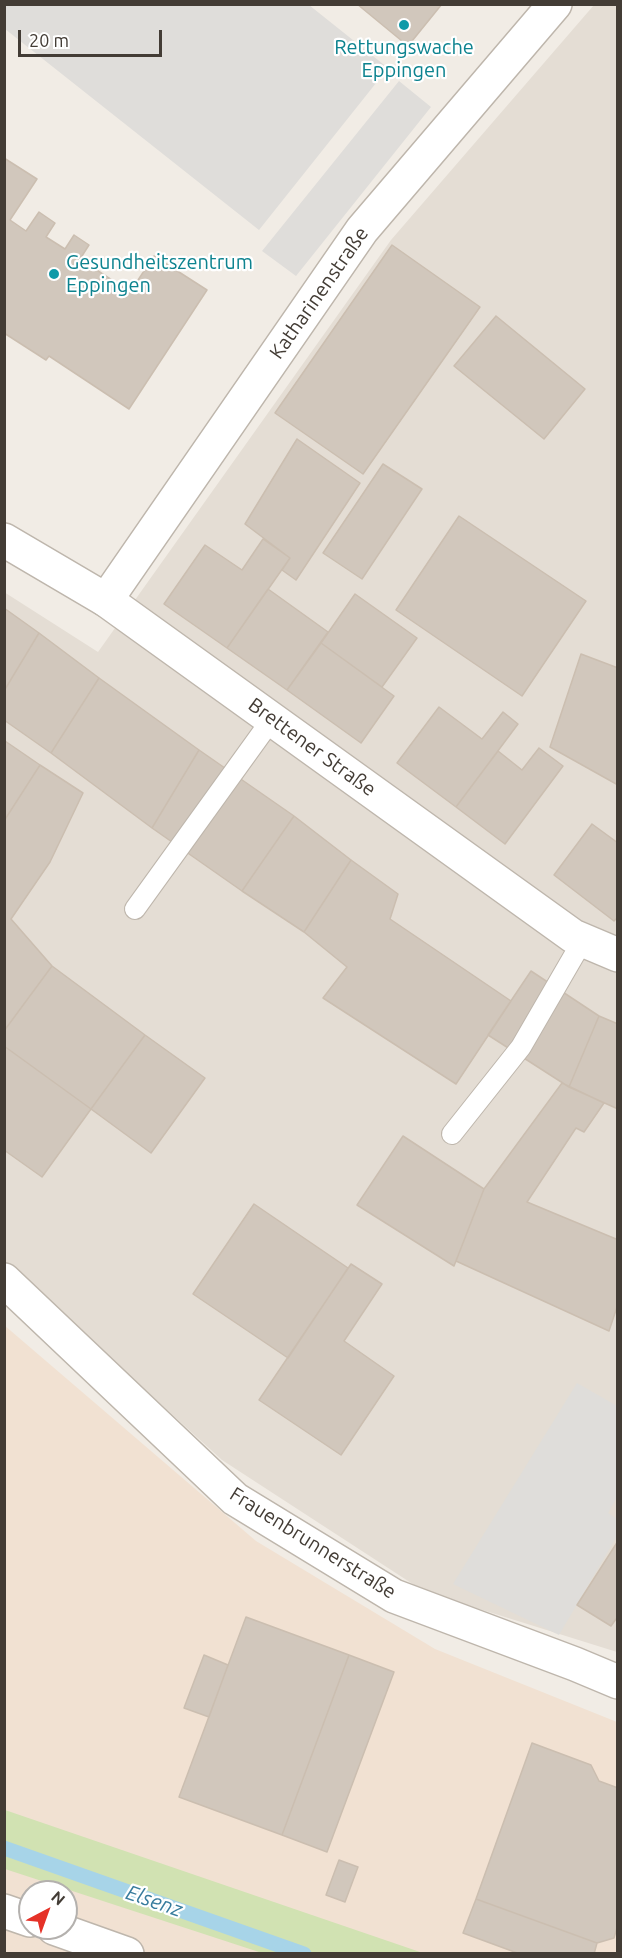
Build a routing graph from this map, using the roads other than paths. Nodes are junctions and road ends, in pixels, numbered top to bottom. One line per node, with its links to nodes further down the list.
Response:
1 (555, 4): 3 (street, Katharinenstraße)
2 (4, 540): 3 (street, Brettener Straße)
3 (106, 600): 4 (street, Brettener Straße)
4 (272, 718): 5 (lane); 6 (street, Brettener Straße)
5 (135, 909)
6 (583, 940): 7 (street, Brettener Straße); 8 (lane)
7 (618, 955)
8 (452, 1134)
9 (4, 1280): 10 (street, Frauenbrunnerstraße)
10 (618, 1682)
11 (78, 1937): 12 (street)
12 (121, 1953)

